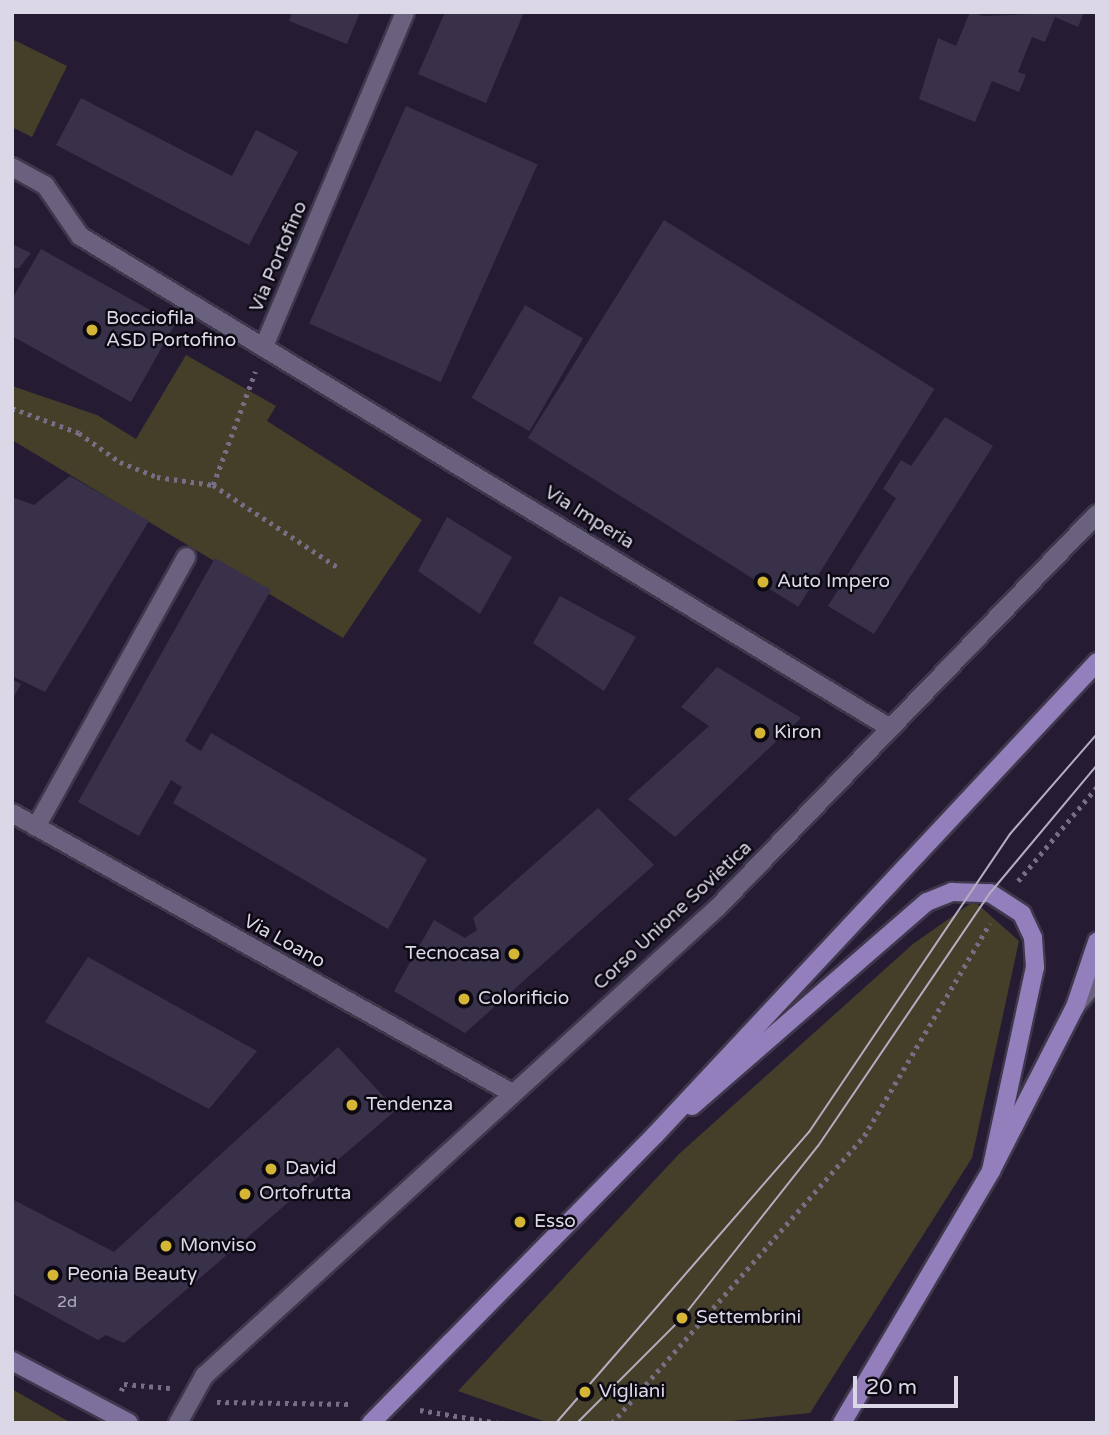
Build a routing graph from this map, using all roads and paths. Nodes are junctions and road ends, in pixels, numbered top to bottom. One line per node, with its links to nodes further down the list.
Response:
1 (405, 12): 3 (street, Via Portofino)
2 (12, 167): 3 (street, Via Portofino)
3 (265, 344): 5 (path); 10 (street, Via Imperia)
4 (12, 408): 5 (path)
5 (213, 485): 8 (path)
6 (1097, 514): 10 (street, Corso Unione Sovietica)
7 (186, 557): 13 (street)
8 (339, 568)
9 (1097, 662): 19 (main road)
10 (890, 728): 18 (street, Corso Unione Sovietica)
11 (1097, 787): 14 (path)
12 (12, 813): 13 (street, Via Loano)
13 (36, 827): 18 (street, Via Loano)
14 (1004, 900): 19 (main road); 20 (main road); 29 (path)
15 (1097, 942): 17 (main road)
16 (1097, 981): 17 (street)
17 (1074, 1007): 20 (main road)
18 (512, 1093): 23 (street, Corso Unione Sovietica)
19 (655, 1135): 24 (main road)
20 (991, 1171): 30 (main road)
21 (12, 1360): 25 (main road)
22 (124, 1384): 23 (path)
23 (195, 1390): 24 (path); 26 (street, Corso Unione Sovietica)
24 (393, 1406): 27 (main road); 28 (path)
25 (129, 1423)
26 (178, 1423)
27 (371, 1423)
28 (498, 1423)
29 (612, 1423)
30 (842, 1423)

